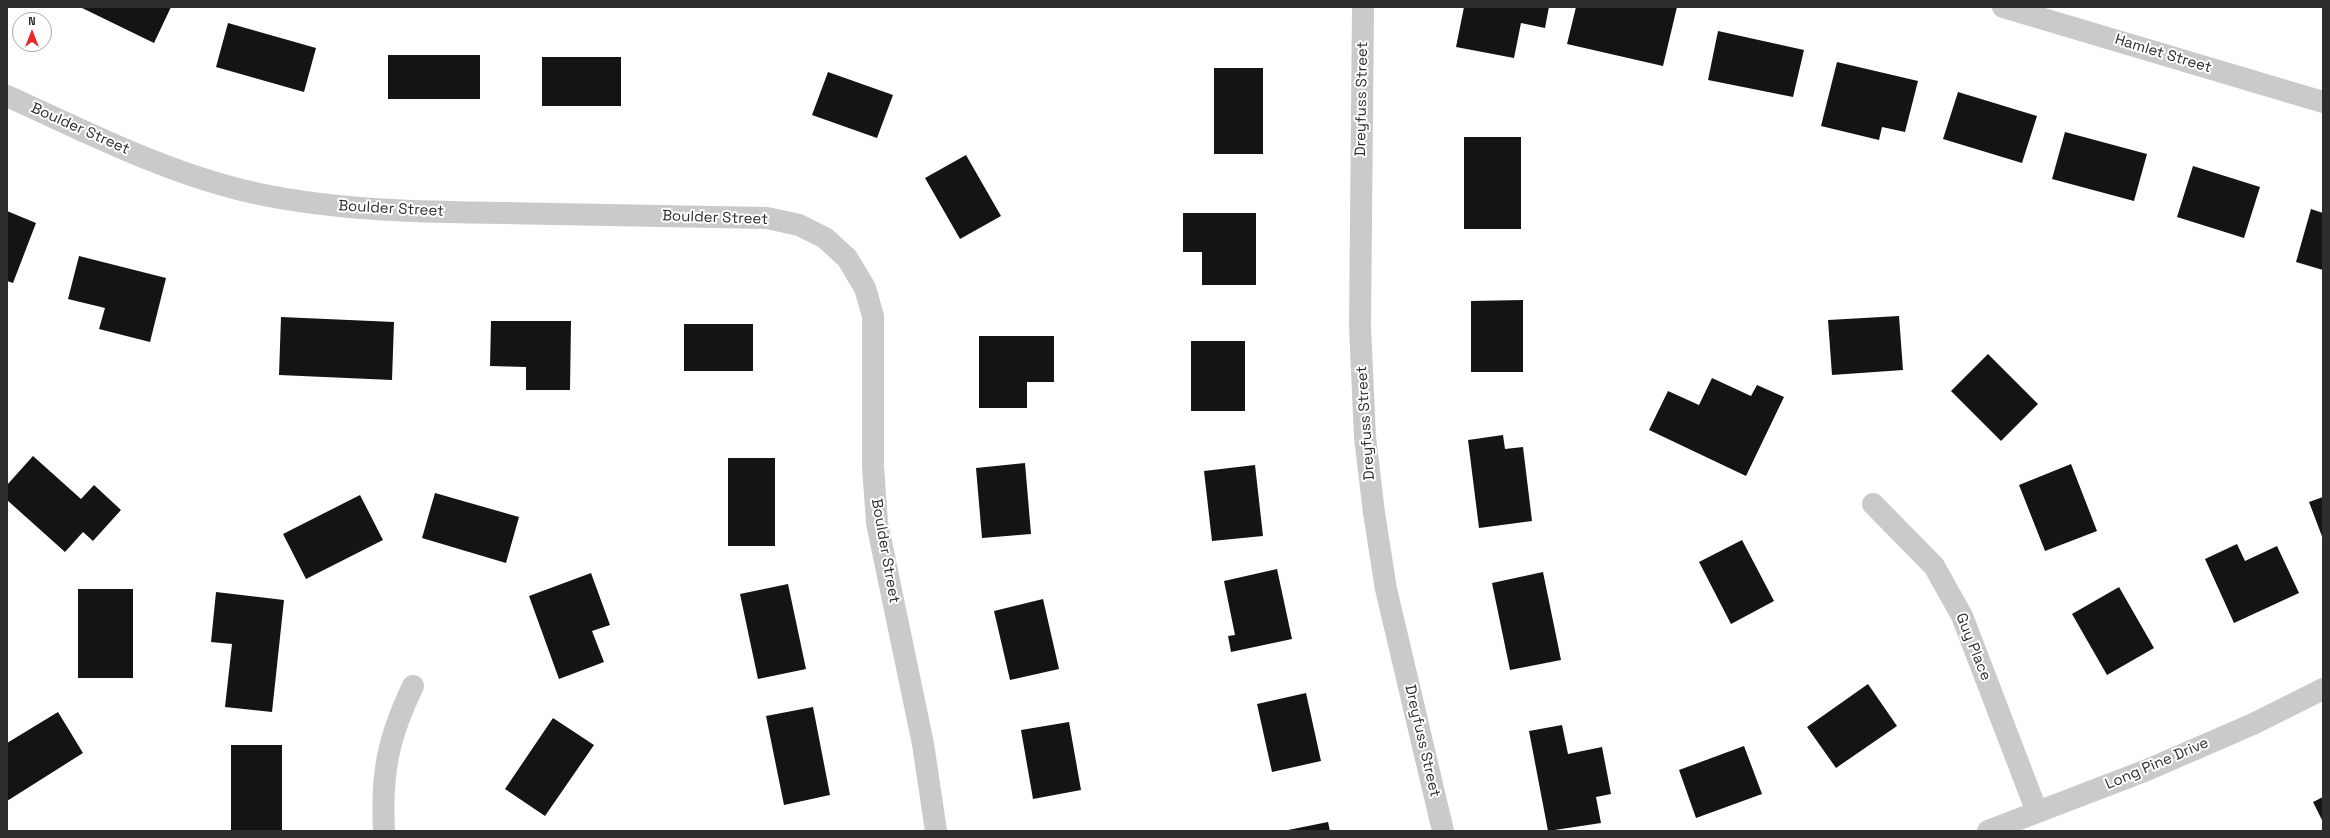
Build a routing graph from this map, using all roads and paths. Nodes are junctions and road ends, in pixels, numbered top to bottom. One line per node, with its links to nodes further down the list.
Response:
1 (1363, 7): 11 (street, Dreyfuss Street)
2 (2003, 7): 4 (street, Hamlet Street)
3 (7, 96): 10 (street, Boulder Street)
4 (2323, 102)
5 (1873, 504): 8 (street, Guy Place)
6 (413, 686): 9 (street)
7 (2323, 689): 8 (street, Long Pine Drive)
8 (2038, 812): 12 (street, Long Pine Drive)
9 (384, 831)
10 (936, 831)
11 (1443, 831)
12 (1988, 831)

